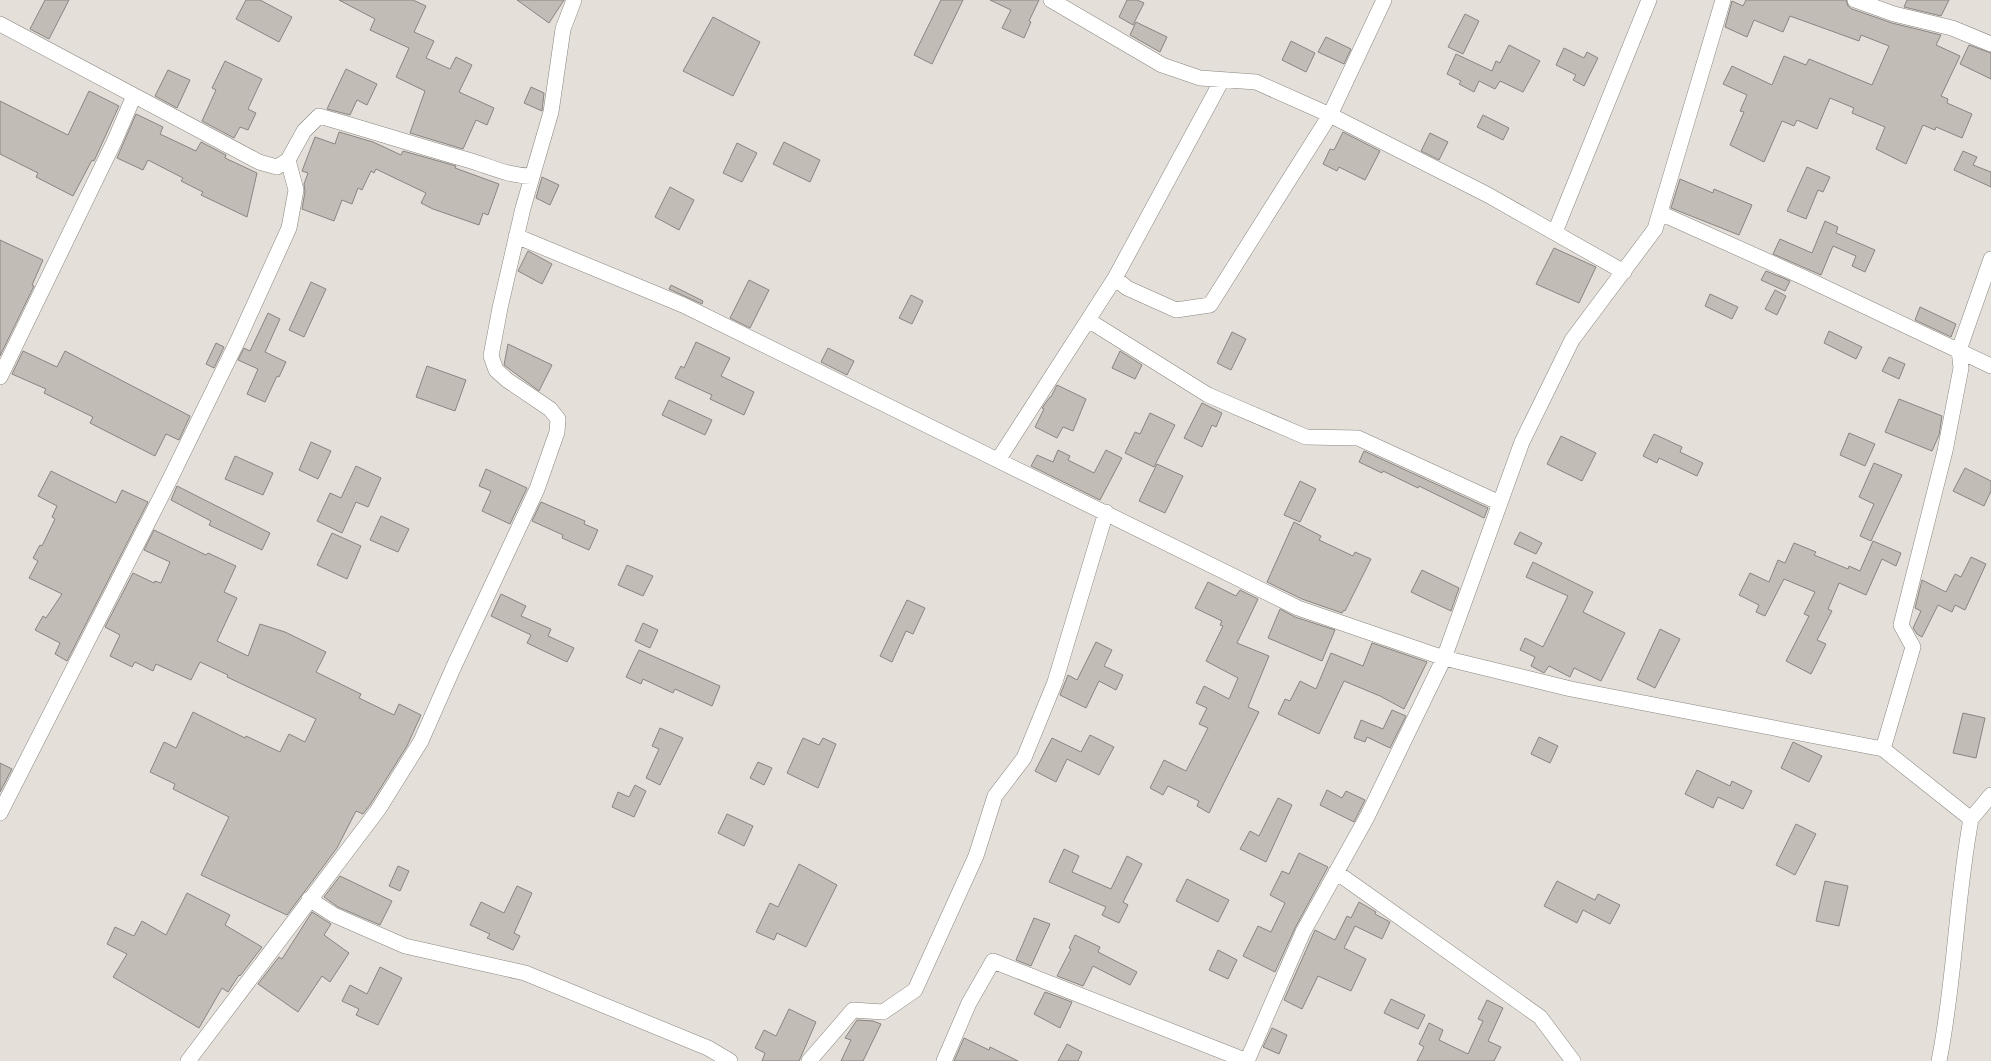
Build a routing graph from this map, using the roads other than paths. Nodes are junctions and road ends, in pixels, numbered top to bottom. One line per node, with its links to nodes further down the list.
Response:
1 (574, 0): 13 (street)
2 (1051, 0): 9 (street)
3 (1384, 0): 11 (street)
4 (1648, 0): 15 (street)
5 (1723, 0): 14 (street)
6 (1856, 0): 8 (street)
7 (0, 24): 10 (street)
8 (1991, 44)
9 (1222, 80): 11 (street); 19 (street)
10 (134, 96): 12 (street); 23 (street)
11 (1330, 115): 15 (street); 19 (street)
12 (288, 160): 13 (street); 30 (street)
13 (531, 176): 16 (street)
14 (1660, 213): 18 (street); 21 (street)
15 (1555, 232): 18 (street)
16 (516, 236): 24 (street); 33 (street)
17 (1991, 259): 21 (street)
18 (1624, 272): 25 (street)
19 (1115, 278): 20 (street)
20 (1088, 320): 24 (street); 25 (street)
21 (1959, 350): 22 (street); 28 (street)
22 (1991, 366)
23 (0, 377)
24 (998, 460): 26 (street)
25 (1500, 503): 27 (street)
26 (1106, 512): 27 (street); 36 (street)
27 (1444, 658): 28 (street); 32 (street)
28 (1883, 749): 31 (street)
29 (1991, 795): 31 (street)
30 (0, 813)
31 (1972, 819): 40 (street)
32 (1336, 872): 38 (street); 39 (street)
33 (309, 899): 34 (street); 35 (street)
34 (188, 1061)
35 (730, 1061)
36 (808, 1061)
37 (944, 1061): 38 (street)
38 (1247, 1061)
39 (1573, 1061)
40 (1939, 1061)

